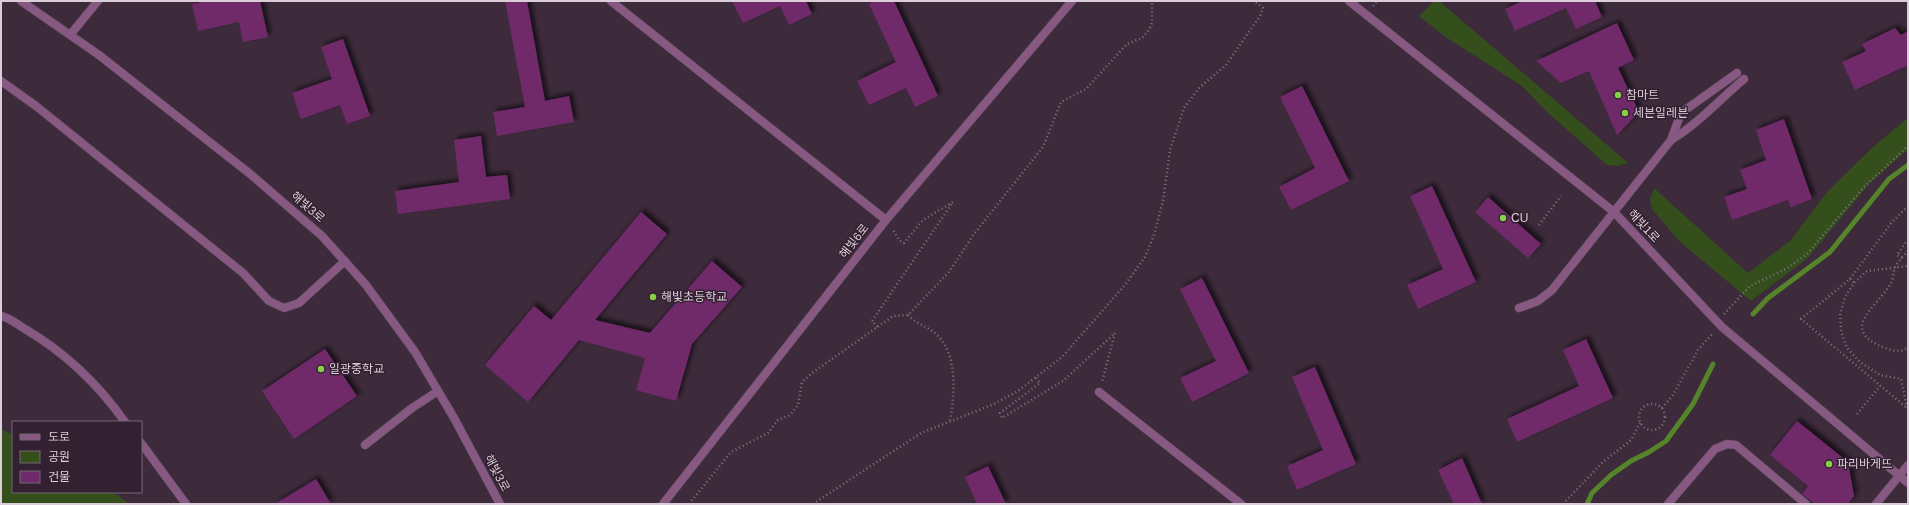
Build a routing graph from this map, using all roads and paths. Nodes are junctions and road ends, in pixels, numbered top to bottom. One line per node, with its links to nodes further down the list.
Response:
1 (21, 1): 8 (street, 해빛3로)
2 (98, 1): 8 (street)
3 (611, 1): 17 (street)
4 (1072, 1): 17 (street, 해빛6로)
5 (1152, 1): 28 (path)
6 (1254, 1): 36 (path)
7 (1349, 1): 16 (street, 해빛1로)
8 (70, 35): 23 (street, 해빛3로)
9 (1737, 73): 12 (street)
10 (1744, 79): 12 (street)
11 (1, 82): 23 (street)
12 (1671, 140): 16 (street)
13 (1908, 146): 30 (path)
14 (1561, 196): 18 (path)
15 (1908, 206): 25 (path)
16 (1614, 212): 27 (street); 30 (street, 해빛1로)
17 (886, 220): 53 (street, 해빛6로)
18 (1539, 225)
19 (1908, 238): 22 (path)
20 (899, 240): 31 (path)
21 (1908, 251): 22 (path)
22 (1902, 258): 33 (path)
23 (345, 261): 38 (street, 해빛3로)
24 (1908, 266): 26 (path, bridge)
25 (1850, 279): 26 (path); 35 (path)
26 (1854, 283): 34 (path, bridge)
27 (1519, 308)
28 (908, 315): 31 (path); 43 (path)
29 (1, 316): 44 (street)
30 (1717, 322): 49 (street, 해빛1로)
31 (877, 327): 54 (path)
32 (1703, 344): 40 (path)
33 (1908, 347)
34 (1860, 362): 35 (path); 41 (path, bridge)
35 (1856, 366): 37 (path)
36 (1036, 378): 39 (path); 43 (path)
37 (1880, 386): 41 (path); 42 (path)
38 (438, 391): 47 (street); 52 (street, 해빛3로)
39 (1099, 392): 56 (street)
40 (1662, 408): 45 (path); 45 (path)
41 (1907, 408)
42 (1857, 414)
43 (950, 420): 55 (path)
44 (124, 421)
45 (1640, 423): 57 (path)
46 (142, 444): 51 (street)
47 (366, 445)
48 (1908, 465): 49 (street)
49 (1899, 476): 50 (street, 해빛1로); 60 (street)
50 (1908, 483)
51 (186, 504)
52 (500, 504)
53 (663, 504)
54 (689, 504)
55 (813, 504)
56 (1241, 504)
57 (1563, 504)
58 (1668, 504): 59 (street)
59 (1806, 504)
60 (1876, 504)

